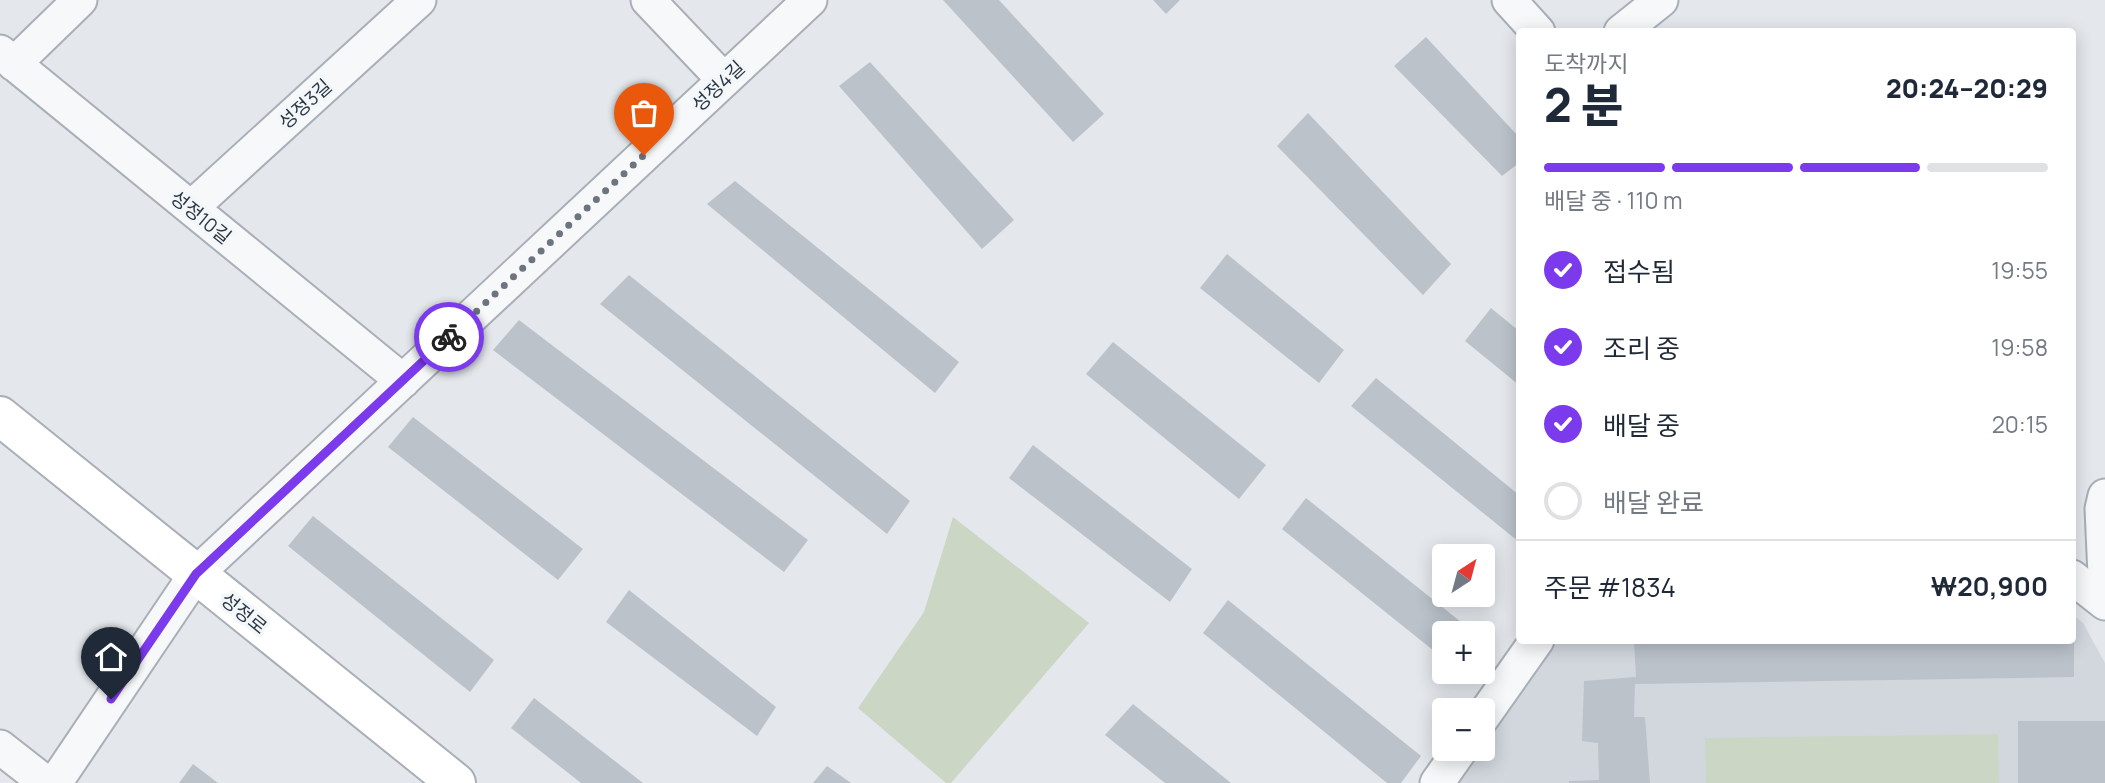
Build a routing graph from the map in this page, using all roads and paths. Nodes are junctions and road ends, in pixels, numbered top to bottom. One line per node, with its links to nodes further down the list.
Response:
1 (80, 0): 9 (street)
2 (419, 0): 11 (street, 성정3길)
3 (648, 0): 10 (street)
4 (810, 0): 10 (street, 성정4길)
5 (1509, 0): 7 (street)
6 (1661, 0): 8 (street)
7 (1534, 28)
8 (1626, 28)
9 (7, 58): 11 (street, 성정10길)
10 (724, 80): 12 (street, 성정4길)
11 (191, 208): 12 (street, 성정10길)
12 (403, 381): 15 (street, 성정4길)
13 (0, 416): 15 (street, 성정로)
14 (2105, 496): 16 (street)
15 (196, 574): 24 (street, 성정4길); 25 (street, 성정로)
16 (2105, 575)
17 (2076, 580): 18 (street)
18 (2105, 603)
19 (1533, 644): 20 (street)
20 (1495, 699)
21 (0, 747): 23 (street)
22 (1453, 761): 26 (street)
23 (46, 783)
24 (55, 783)
25 (456, 783)
26 (1437, 783)

